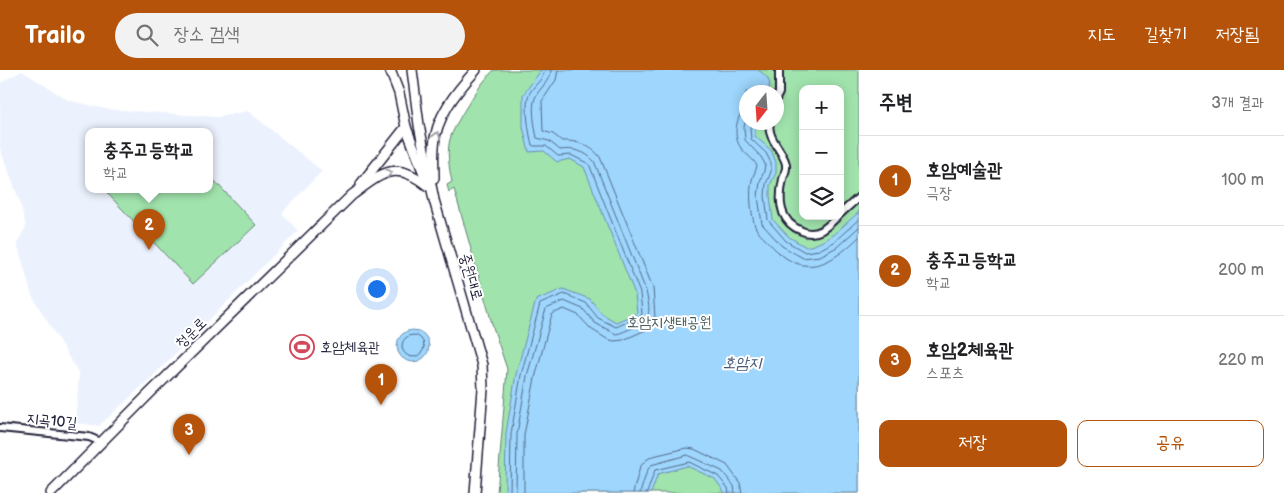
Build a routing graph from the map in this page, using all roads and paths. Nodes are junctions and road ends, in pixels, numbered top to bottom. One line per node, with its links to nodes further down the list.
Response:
1 (390, 70): 6 (street)
2 (412, 70): 11 (street, 중원대로)
3 (476, 70): 11 (street, one-way to 3)
4 (779, 70): 5 (street)
5 (779, 85)
6 (406, 127): 8 (street); 9 (street)
7 (768, 130): 13 (street)
8 (428, 186): 9 (street, one-way to 8); 11 (street)
9 (352, 196): 15 (street, 청운로)
10 (859, 197): 12 (street)
11 (434, 200): 17 (street, 중원대로)
12 (844, 210)
13 (834, 220)
14 (0, 428): 15 (street, 지곡10길)
15 (101, 442): 16 (street, 청운로)
16 (51, 493)
17 (475, 493)

